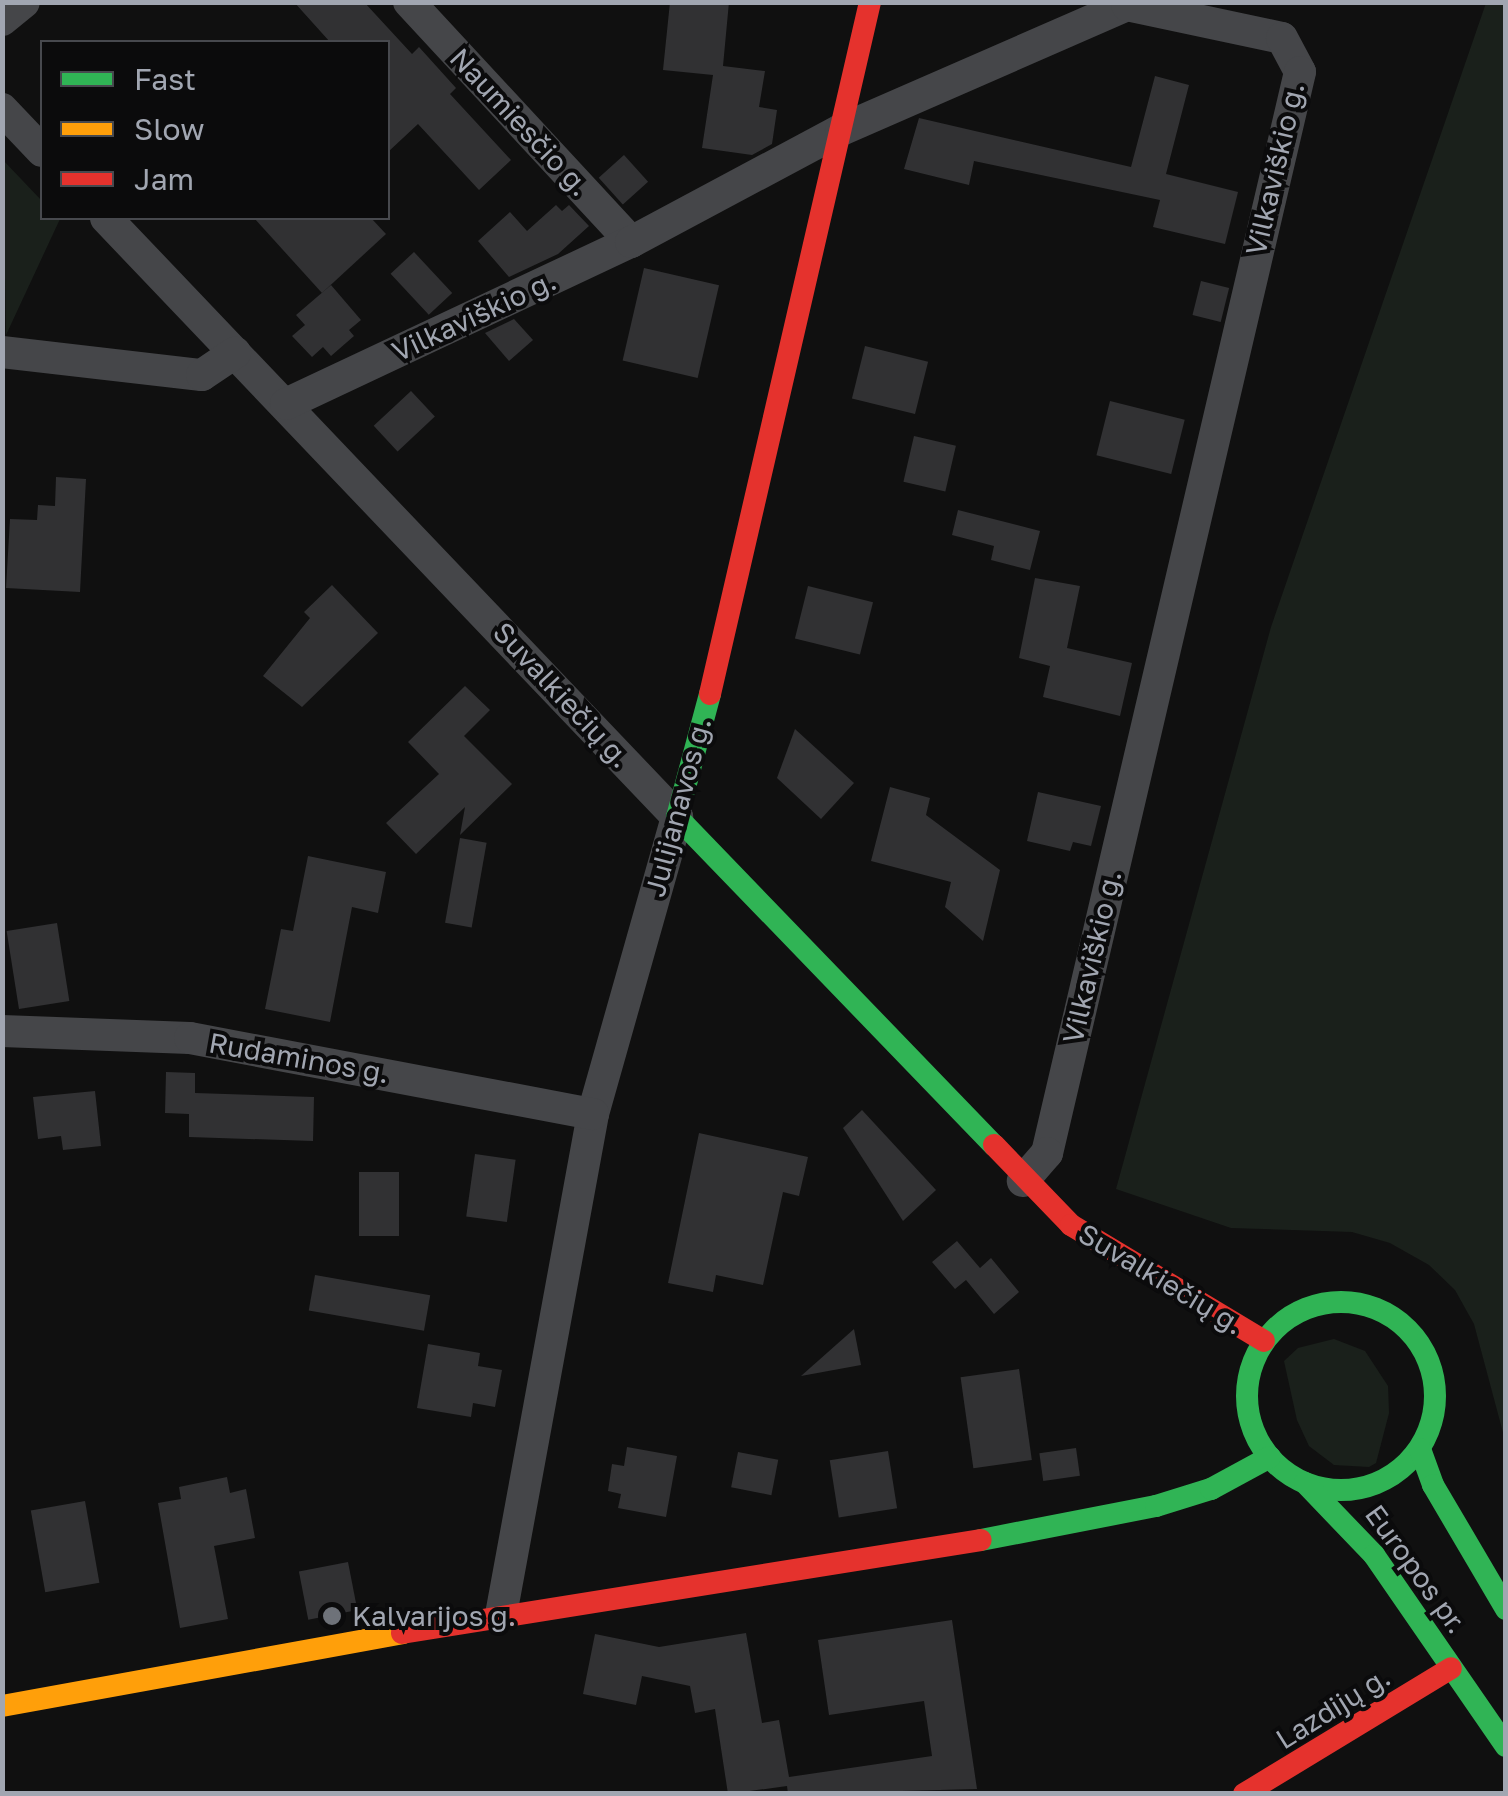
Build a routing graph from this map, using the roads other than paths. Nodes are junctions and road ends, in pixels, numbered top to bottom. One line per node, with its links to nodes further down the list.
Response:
1 (24, 2): 4 (street)
2 (409, 2): 9 (street, Naumiesčio g.)
3 (870, 2): 6 (main road, Julijanavos g.)
4 (2, 20)
5 (2, 109): 7 (street)
6 (841, 130): 9 (street, Vilkaviškio g.); 13 (main road, Julijanavos g.); 16 (street, Vilkaviškio g.)
7 (40, 149)
8 (108, 220): 11 (street, Suvalkiečių g.)
9 (631, 242): 12 (street, Vilkaviškio g.)
10 (2, 352): 11 (street)
11 (235, 353): 12 (street, Suvalkiečių g.)
12 (286, 404): 13 (street, Suvalkiečių g.)
13 (676, 816): 15 (street, Julijanavos g.); 16 (main road, Suvalkiečių g.)
14 (2, 1031): 15 (street, Rudaminos g.)
15 (593, 1114): 22 (street, Julijanavos g.)
16 (1023, 1181): 17 (main road, Suvalkiečių g.)
17 (1264, 1342): 18 (main road); 19 (main road, Europos pr.)
18 (1420, 1449): 20 (main road, Europos pr.); 21 (main road, Europos pr.)
19 (1270, 1457): 20 (main road, Europos pr.); 22 (main road)
20 (1304, 1483): 23 (main road, Europos pr.)
21 (1506, 1609)
22 (502, 1615): 24 (main road)
23 (1450, 1668): 25 (main road, Europos pr.); 26 (main road, Lazdijų g.)
24 (2, 1706)
25 (1506, 1746)
26 (1244, 1794)

